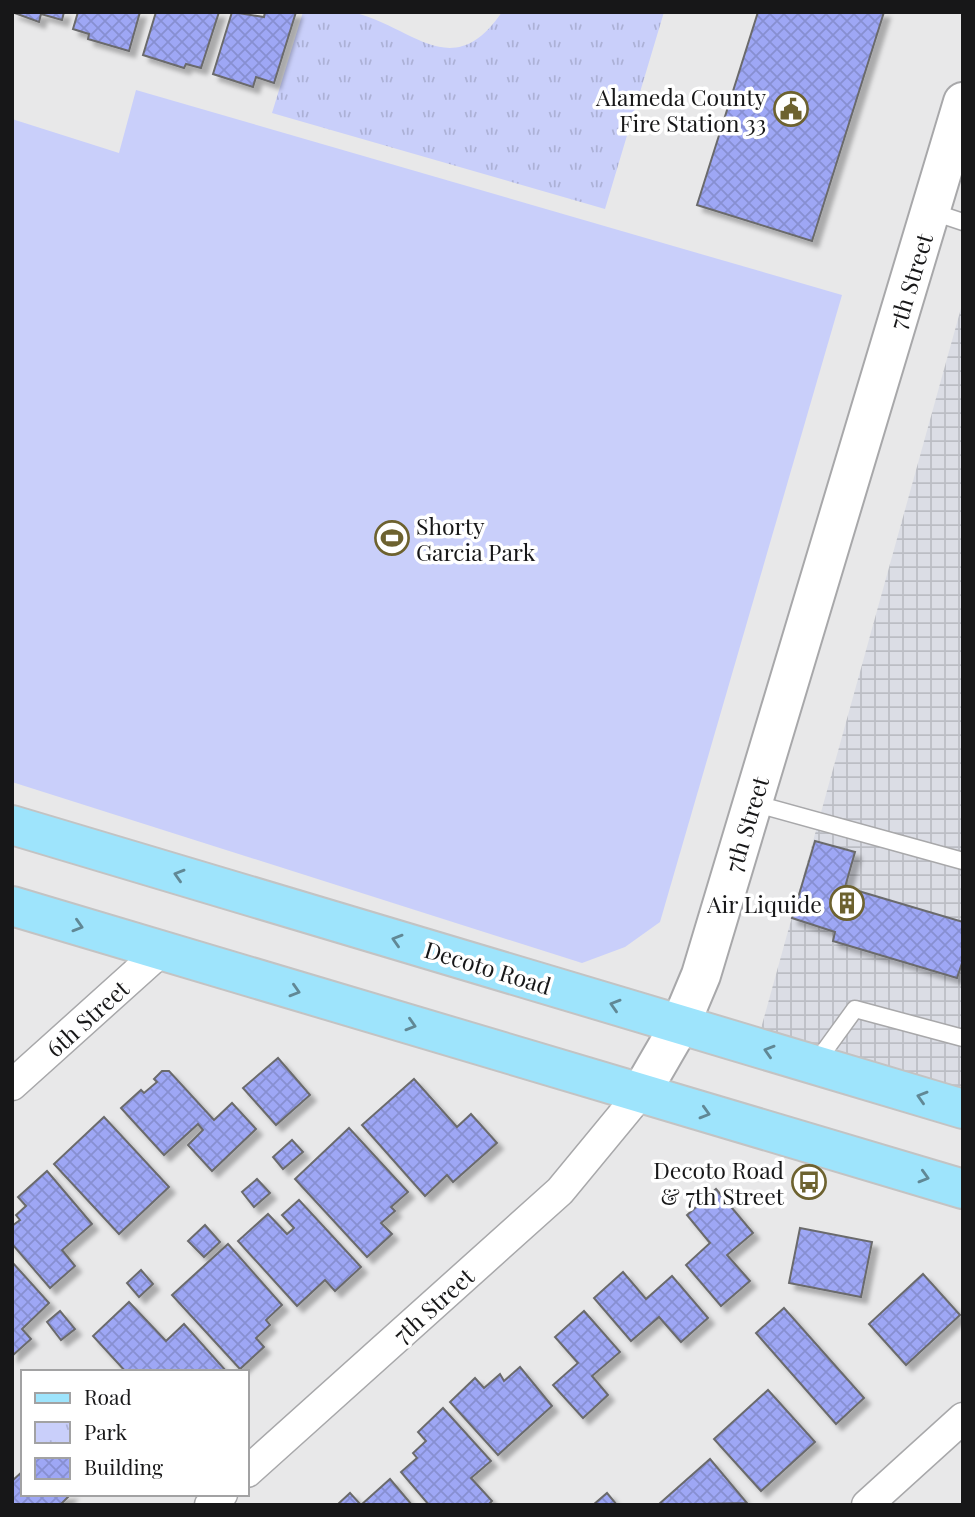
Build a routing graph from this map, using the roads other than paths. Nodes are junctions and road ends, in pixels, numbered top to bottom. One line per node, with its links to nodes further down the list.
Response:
1 (963, 102): 2 (street, 7th Street)
2 (947, 216): 3 (street, 7th Street)
3 (753, 803): 5 (lane); 8 (street, 7th Street)
4 (12, 825): 8 (main road, Decoto Road, one-way to 4)
5 (963, 861)
6 (12, 906): 7 (main road, one-way to 7)
7 (161, 951): 11 (street, 6th Street); 12 (main road, one-way to 12)
8 (680, 1025): 10 (main road, Decoto Road, one-way to 8); 12 (street, 7th Street)
9 (963, 1038): 10 (lane)
10 (814, 1065): 13 (main road, Decoto Road, one-way to 10)
11 (12, 1084)
12 (640, 1094): 14 (main road, one-way to 14); 16 (street, 7th Street)
13 (963, 1109)
14 (963, 1189)
15 (963, 1418): 17 (street)
16 (248, 1471)
17 (867, 1505)

